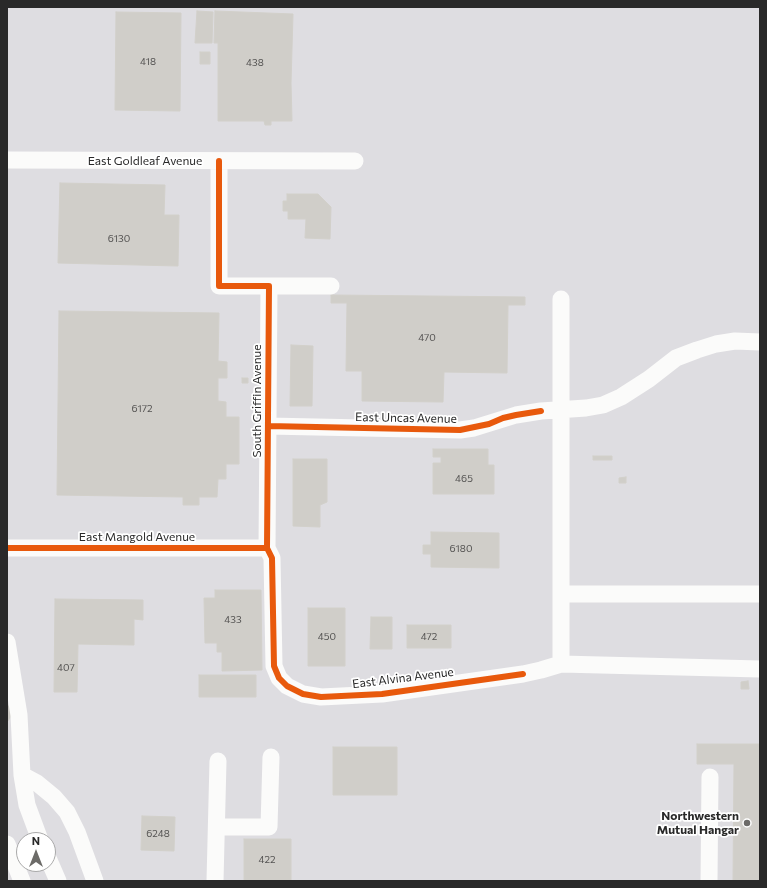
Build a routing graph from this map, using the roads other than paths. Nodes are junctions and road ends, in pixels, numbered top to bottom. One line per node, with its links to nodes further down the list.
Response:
1 (7, 160): 2 (street, East Goldleaf Avenue)
2 (219, 161): 3 (street, East Goldleaf Avenue); 4 (street)
3 (355, 161)
4 (269, 286): 5 (street); 9 (street, South Griffin Avenue)
5 (331, 286)
6 (561, 299): 8 (street)
7 (760, 342): 8 (street, East Uncas Avenue)
8 (561, 410): 9 (street, East Uncas Avenue); 12 (street)
9 (268, 426): 11 (street, South Griffin Avenue)
10 (7, 548): 11 (street, East Mangold Avenue)
11 (267, 548): 17 (street, South Griffin Avenue)
12 (561, 594): 13 (street); 15 (street)
13 (760, 594)
14 (7, 642): 20 (street)
15 (561, 664): 16 (street, East Alvina Avenue); 17 (street, East Alvina Avenue)
16 (760, 669)
17 (287, 686)
18 (271, 757): 22 (street)
19 (218, 760): 22 (street)
20 (22, 775): 23 (street); 26 (street)
21 (710, 777): 28 (street)
22 (216, 827): 27 (street)
23 (37, 832)
24 (7, 844): 25 (street)
25 (22, 881)
26 (95, 881)
27 (215, 881)
28 (709, 881)

